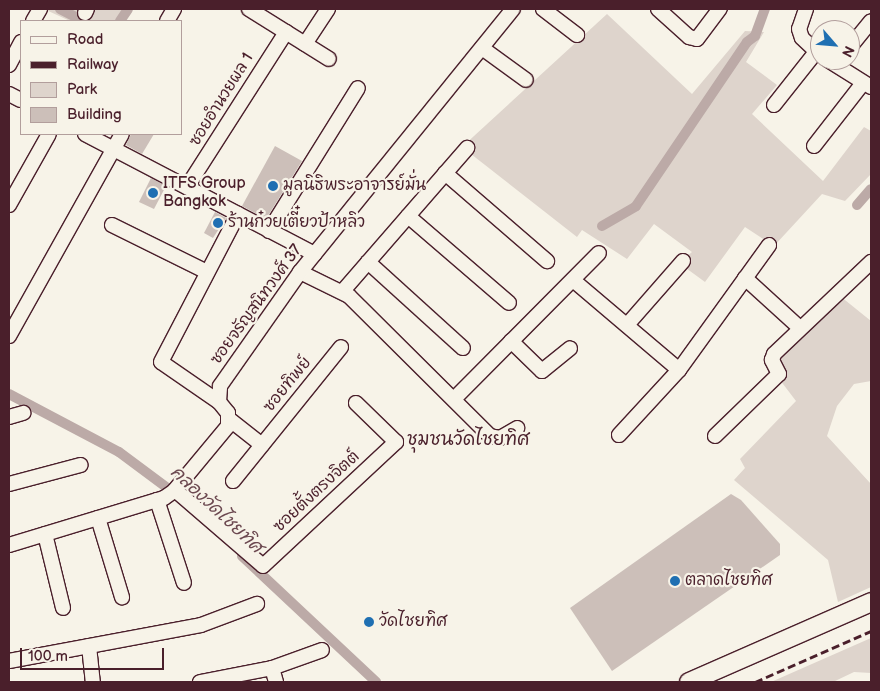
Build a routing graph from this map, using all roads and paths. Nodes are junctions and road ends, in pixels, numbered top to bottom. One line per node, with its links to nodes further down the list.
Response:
1 (40, 9): 11 (street)
2 (174, 9): 12 (street)
3 (249, 9): 10 (street)
4 (328, 9): 18 (street)
5 (513, 9): 20 (street, ซอยจรัญสนิทวงศ์ 37)
6 (543, 9): 15 (street)
7 (658, 9): 8 (street)
8 (720, 9)
9 (806, 9): 19 (street)
10 (265, 13): 14 (street)
11 (34, 20)
12 (168, 20)
13 (871, 21): 16 (street)
14 (286, 32): 18 (street); 36 (street, ซอยอำนวยผล 1)
15 (577, 35)
16 (860, 35)
17 (20, 44): 22 (street)
18 (305, 44): 21 (street)
19 (810, 47)
20 (482, 48): 25 (street); 44 (street, ซอยจรัญสนิทวงศ์ 37)
21 (329, 60)
22 (9, 64)
23 (814, 70): 28 (street)
24 (845, 70): 26 (street)
25 (526, 80)
26 (867, 85): 32 (street)
27 (358, 88): 41 (street)
28 (774, 105)
29 (48, 135): 37 (street)
30 (87, 135): 34 (street)
31 (121, 135): 34 (street)
32 (814, 146)
33 (467, 148): 35 (street)
34 (113, 149): 36 (street); 57 (street)
35 (445, 173): 39 (street); 47 (street)
36 (187, 188): 38 (street)
37 (9, 204)
38 (238, 214): 41 (street); 49 (street)
39 (408, 216): 46 (street); 54 (street)
40 (112, 225): 49 (street)
41 (269, 231): 44 (street)
42 (769, 245): 51 (street)
43 (599, 253): 52 (street)
44 (315, 254): 50 (street, ซอยจรัญสนิทวงศ์ 37)
45 (684, 261): 55 (street)
46 (368, 262): 53 (street); 60 (street)
47 (547, 262)
48 (871, 262): 56 (street)
49 (207, 272): 64 (street)
50 (300, 272): 53 (street); 64 (street, ซอยจรัญสนิทวงศ์ 37)
51 (746, 278): 56 (street); 62 (street)
52 (573, 280): 55 (street); 58 (street)
53 (342, 292): 63 (street)
54 (509, 303)
55 (626, 326): 62 (street)
56 (800, 328): 71 (street)
57 (9, 336)
58 (511, 341): 61 (street); 63 (street)
59 (341, 347): 72 (street, ซอยทิพย์)
60 (463, 348)
61 (570, 348)
62 (679, 370): 70 (street)
63 (455, 398): 69 (street)
64 (218, 402): 68 (street)
65 (356, 403): 76 (street, ซอยตั้งตรงจิตต์)
66 (23, 413): 67 (street)
67 (9, 417)
68 (229, 419): 72 (street); 76 (street)
69 (517, 428)
70 (619, 436)
71 (715, 436)
72 (262, 445): 74 (street, ซอยทิพย์)
73 (81, 465): 75 (street)
74 (234, 481)
75 (9, 484)
76 (167, 495): 77 (street); 80 (street)
77 (98, 518): 78 (street); 81 (street)
78 (45, 534): 79 (street); 84 (street)
79 (9, 545)
80 (184, 583)
81 (122, 597)
82 (871, 602): 92 (main road)
83 (257, 604): 85 (street)
84 (63, 608)
85 (89, 646): 87 (street); 89 (street)
86 (322, 650): 88 (street)
87 (9, 660)
88 (272, 668): 90 (street); 91 (street)
89 (93, 682)
90 (200, 682)
91 (276, 682)
92 (689, 682)

